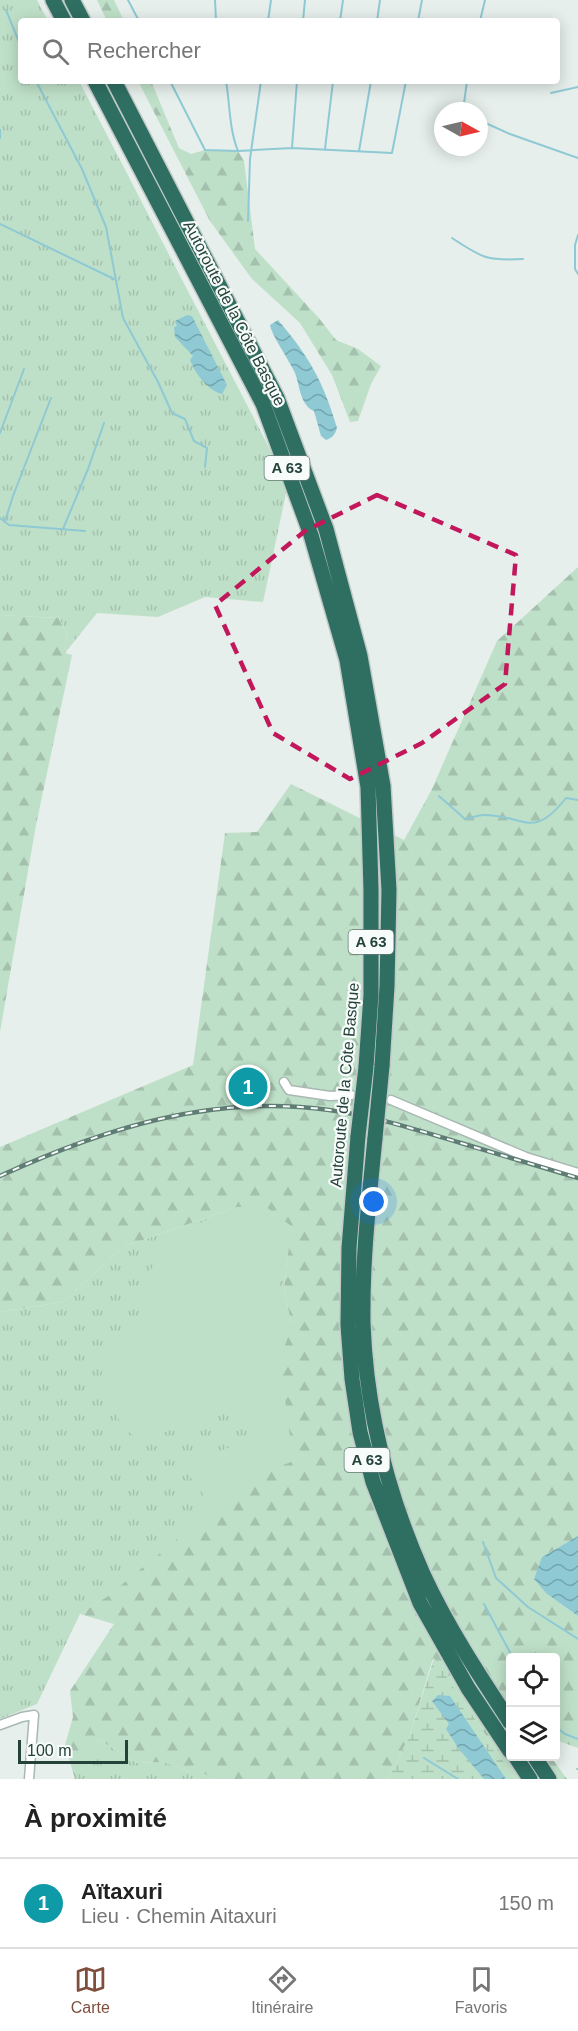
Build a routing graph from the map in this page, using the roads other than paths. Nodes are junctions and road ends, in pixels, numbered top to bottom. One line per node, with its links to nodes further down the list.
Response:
1 (53, 0): 3 (highway)
2 (72, 0): 4 (highway)
3 (62, 18)
4 (81, 18)
5 (97, 84): 13 (highway, Autoroute de la Côte Basque / A 63, bridge)
6 (116, 84): 11 (highway, Autoroute de la Côte Basque / A 63, bridge)
7 (284, 1082): 8 (street)
8 (351, 1095)
9 (391, 1100): 10 (street)
10 (578, 1173)
11 (506, 1716)
12 (0, 1725): 16 (street)
13 (506, 1744)
14 (518, 1761): 17 (highway)
15 (537, 1761): 18 (highway)
16 (30, 1779)
17 (530, 1779)
18 (549, 1779)

